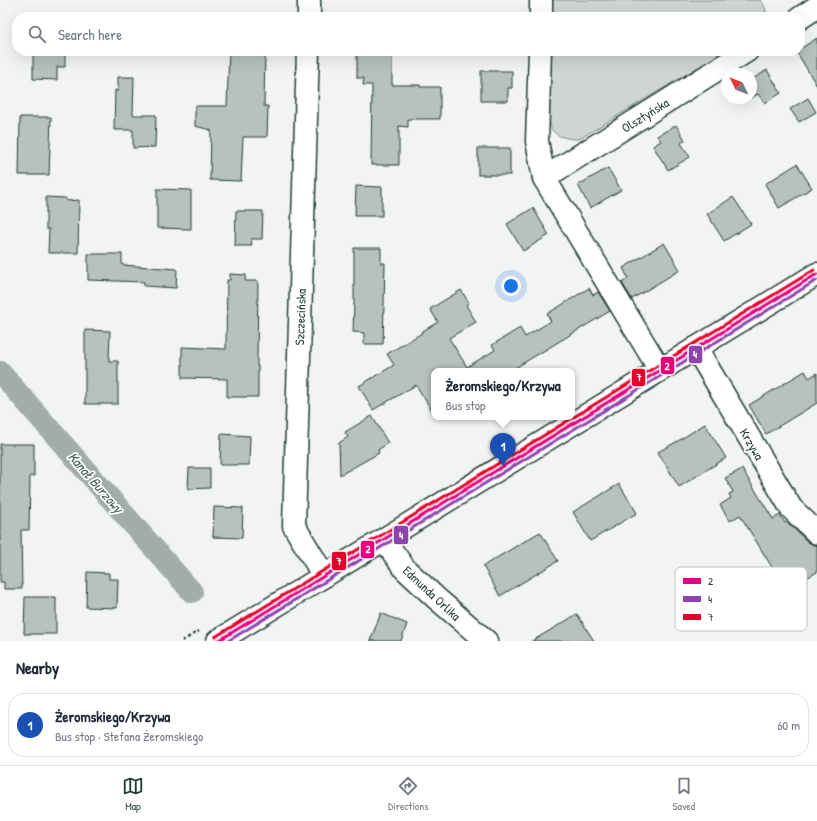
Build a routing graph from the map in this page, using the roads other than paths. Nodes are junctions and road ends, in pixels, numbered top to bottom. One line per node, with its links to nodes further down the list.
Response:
1 (309, 0): 4 (street)
2 (541, 0): 5 (street)
3 (817, 7): 6 (street)
4 (308, 12)
5 (541, 12)
6 (805, 15)
7 (308, 56): 16 (street, Szczecińska)
8 (540, 56): 10 (street)
9 (739, 56): 10 (street, Olsztyńska)
10 (544, 178): 13 (street)
11 (817, 274): 12 (street)
12 (696, 348): 13 (street); 14 (street, Krzywa)
13 (660, 370): 15 (street)
14 (817, 533)
15 (384, 540): 16 (street); 18 (street, Edmunda Orlika)
16 (324, 576): 17 (street)
17 (218, 641)
18 (486, 641)

